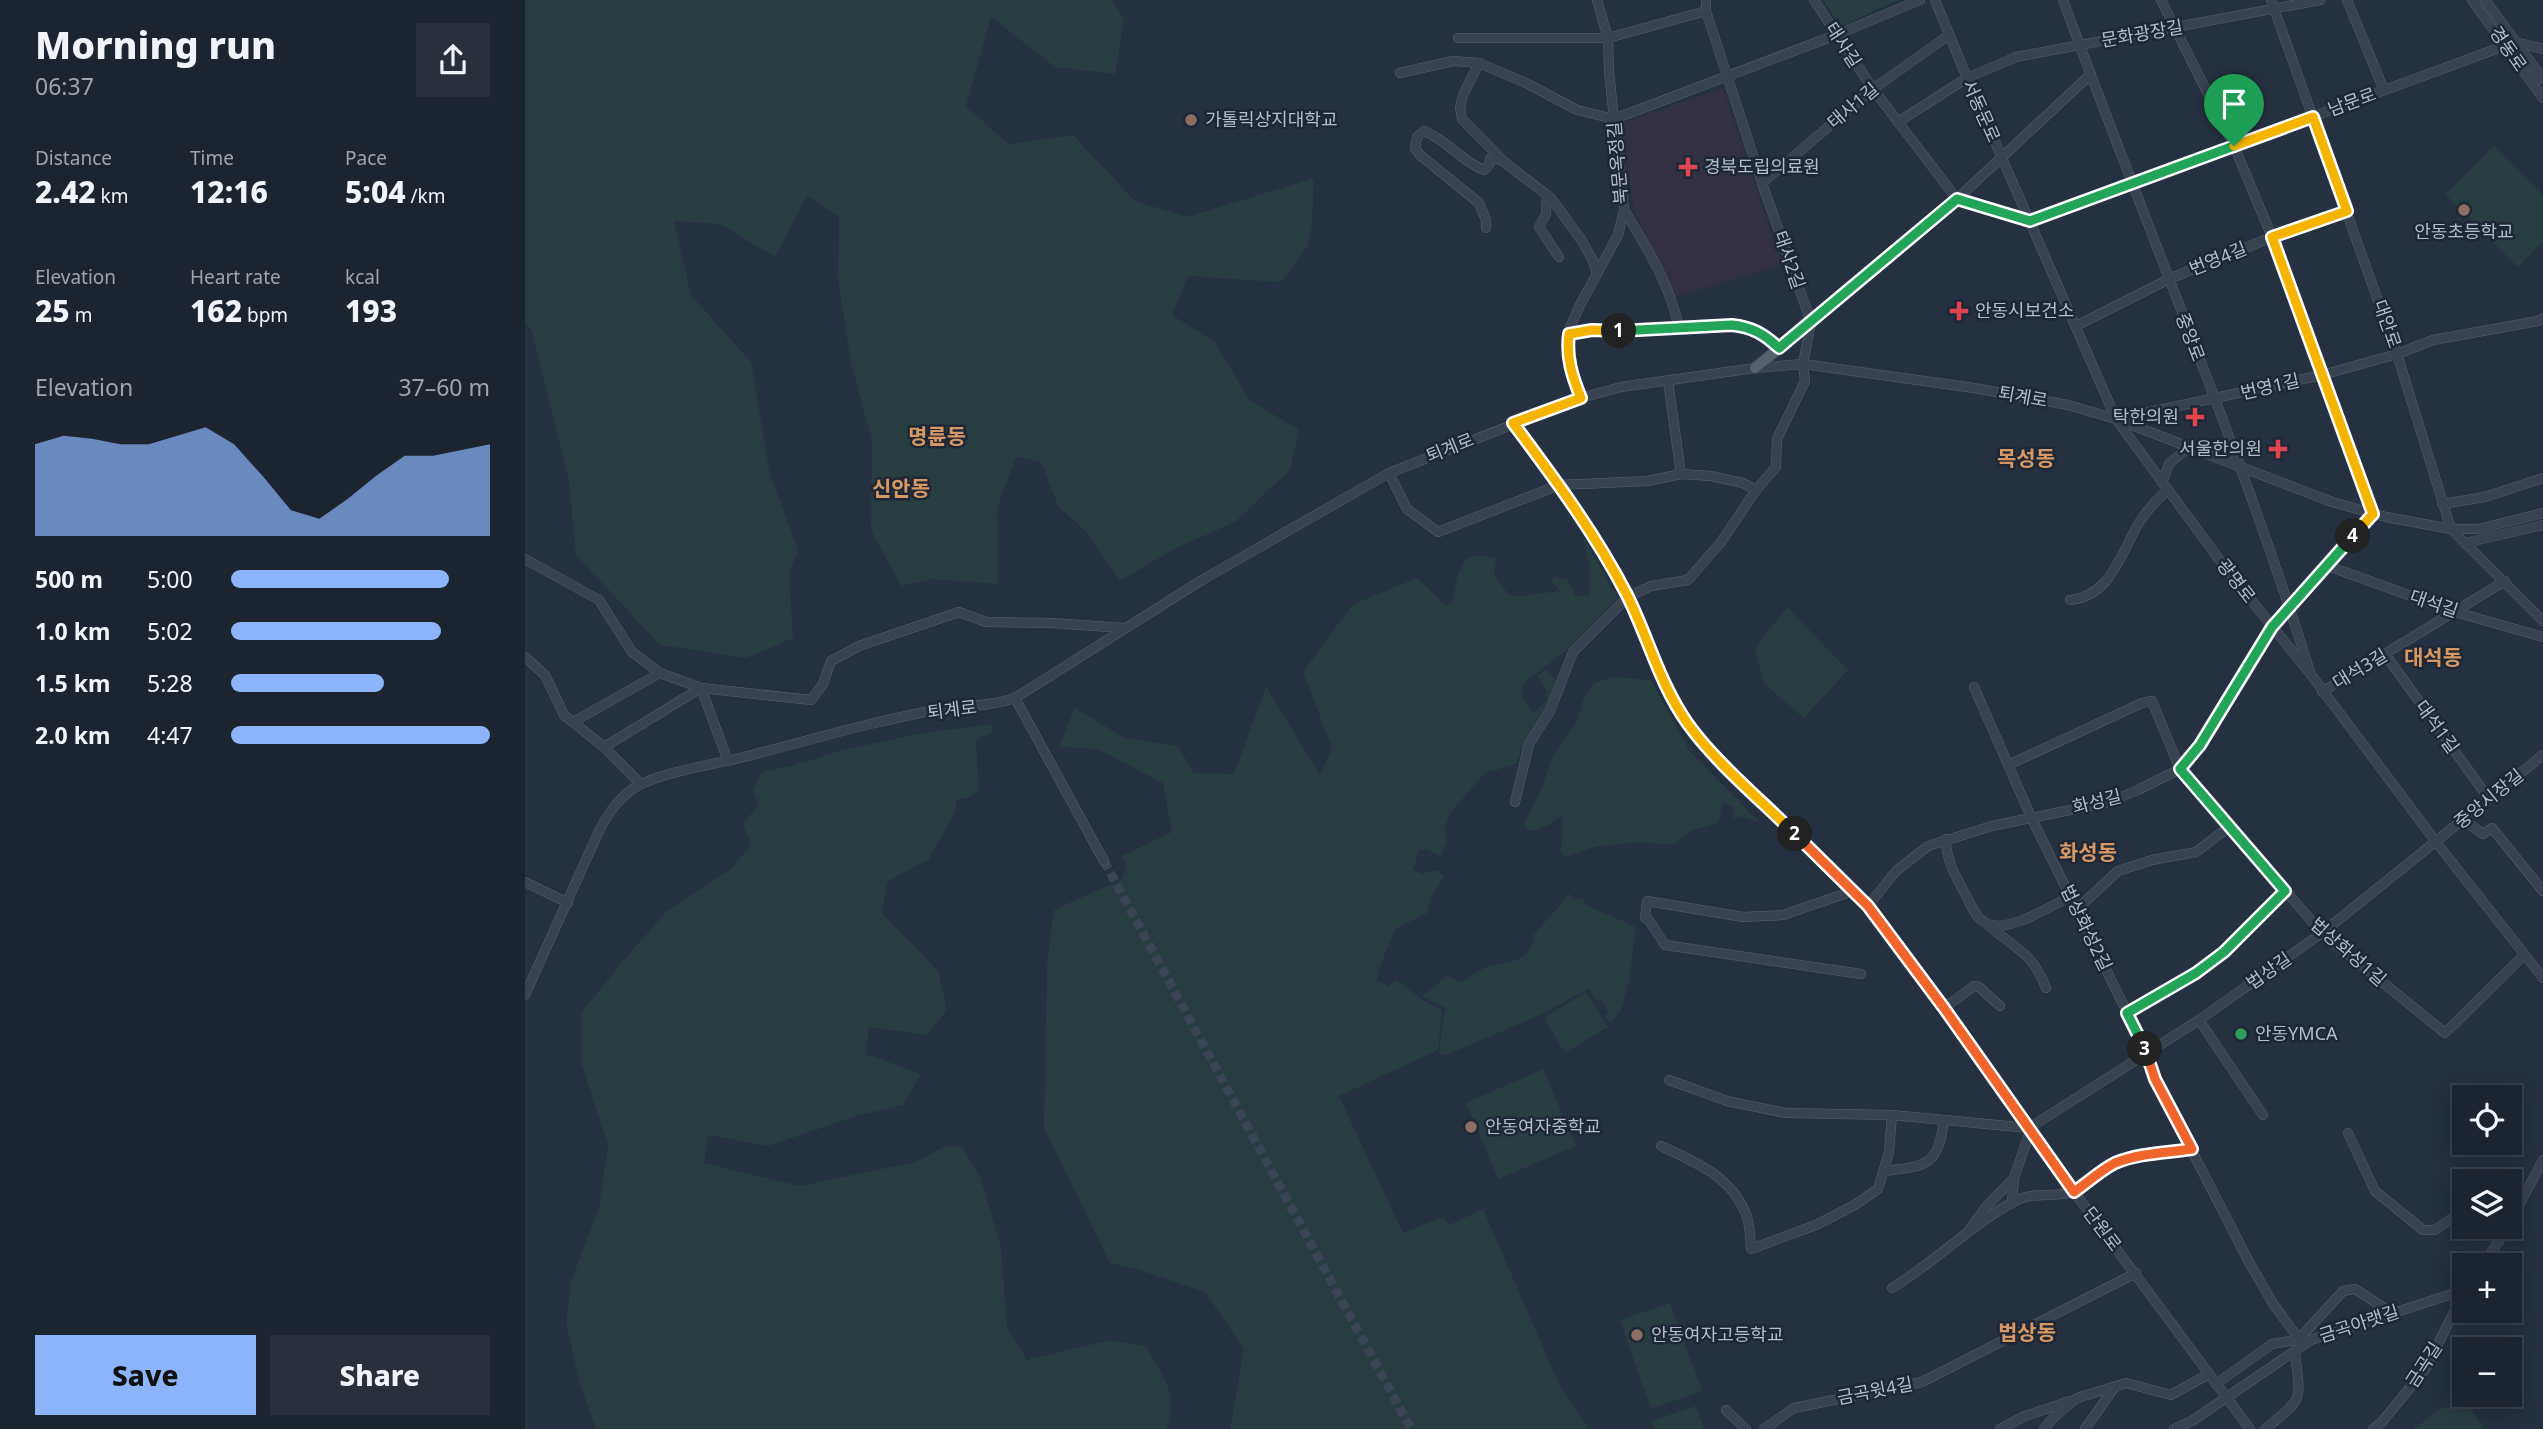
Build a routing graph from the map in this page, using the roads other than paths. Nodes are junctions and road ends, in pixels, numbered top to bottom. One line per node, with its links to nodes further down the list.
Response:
1 (1597, 0): 18 (street, 북문옥정길)
2 (1706, 0): 13 (street, 태사2길)
3 (1814, 0): 15 (street, 태사길)
4 (1920, 0): 15 (street)
5 (1935, 0): 16 (street, 서동문로)
6 (2063, 0): 20 (street, 중앙로)
7 (2161, 0): 14 (street)
8 (2320, 0): 12 (street, 문화광장길)
9 (2347, 0): 29 (street)
10 (2472, 0): 19 (street, 경동로)
11 (2485, 0): 19 (street, 경동로)
12 (2273, 5): 14 (street, 문화광장길); 31 (street, 대안로)
13 (1706, 11): 18 (street); 25 (street, 태사2길)
14 (2175, 28): 20 (street, 문화광장길); 34 (street)
15 (1836, 35): 25 (street); 28 (street, 태사길)
16 (1949, 35): 26 (street, 서동문로); 28 (street, 태사1길)
17 (1458, 38): 18 (street)
18 (1608, 38): 32 (street, 북문옥정길)
19 (2511, 44): 21 (street); 27 (street, 경동로); 29 (street, 남문로); 30 (street, 경동로)
20 (2080, 46): 24 (street, 중앙로); 26 (street, 문화광장길)
21 (2543, 49)
22 (1479, 63): 23 (street); 32 (street); 36 (street)
23 (1400, 73)
24 (2091, 74): 35 (street); 38 (street, 중앙로)
25 (1728, 77): 32 (street); 37 (street, 태사2길)
26 (1967, 78): 33 (street); 35 (street, 서동문로)
27 (2543, 79)
28 (1873, 89): 33 (street, 태사길); 37 (street, 태사1길)
29 (2385, 90): 31 (street, 남문로)
30 (2543, 98)
31 (2313, 117): 34 (street, 남문로); 42 (street, 대안로)
32 (1614, 119): 41 (street, 북문옥정길)
33 (1898, 122): 40 (street, 태사길)
34 (2234, 146): 38 (street, 남문로); 45 (street)
35 (2002, 157): 40 (street); 43 (street, 서동문로)
36 (1504, 162): 39 (street); 44 (street)
37 (1762, 183): 49 (street, 태사2길)
38 (2132, 183): 43 (street, 남문로); 48 (street, 중앙로)
39 (1547, 195): 46 (street); 47 (street)
40 (1957, 199): 43 (street); 49 (street)
41 (1624, 210): 47 (street, 북문옥정길); 52 (street)
42 (2347, 211): 45 (street, 번영4길); 55 (street, 대안로)
43 (2030, 221): 51 (street, 광명로)
44 (1486, 228)
45 (2272, 237): 48 (street, 번영4길); 58 (street)
46 (1559, 257)
47 (1597, 274): 53 (street, 북문옥정길)
48 (2169, 279): 51 (street); 61 (street, 중앙로)
49 (1811, 322): 54 (main road); 56 (street)
50 (2541, 323): 55 (street, 번영1길)
51 (2076, 326): 62 (street, 광명로)
52 (1679, 328): 53 (street); 54 (street)
53 (1569, 334): 60 (street, 북문옥정길)
54 (1779, 348): 57 (main road)
55 (2397, 354): 58 (street, 번영1길); 72 (street, 대안로)
56 (1803, 365): 57 (street, 퇴계로); 62 (street, 퇴계로); 71 (street)
57 (1755, 368): 59 (street, 퇴계로)
58 (2322, 375): 61 (street, 번영1길); 74 (street)
59 (1668, 381): 60 (street, 퇴계로); 67 (street)
60 (1581, 398): 63 (street, 퇴계로)
61 (2214, 399): 62 (street, 번영1길); 65 (street, 중앙로)
62 (2116, 419): 64 (street, 퇴계로); 70 (street, 광명로)
63 (1513, 423): 66 (street, 퇴계로); 69 (street, 단원로)
64 (2189, 447): 65 (street, 퇴계로); 70 (street)
65 (2239, 467): 74 (street, 퇴계로); 83 (street, 중앙로)
66 (1389, 473): 69 (street); 87 (street, 퇴계로)
67 (1681, 474): 69 (street); 71 (street)
68 (2543, 478): 72 (street)
69 (1559, 485): 81 (street, 단원로)
70 (2165, 487): 82 (street); 86 (street, 광명로)
71 (1756, 490): 81 (street)
72 (2442, 504): 76 (street, 대안로)
73 (2543, 513): 76 (street, 퇴계로)
74 (2373, 514): 76 (street, 퇴계로); 79 (street, 화성길)
75 (2543, 525): 77 (street)
76 (2451, 529): 77 (street, 대안로)
77 (2465, 544): 80 (street, 대안로)
78 (525, 559): 91 (street)
79 (2327, 566): 83 (street, 화성길); 84 (street, 대석길)
80 (2505, 581): 84 (street, 대석3길); 85 (street, 대안로)
81 (1628, 597): 105 (street); 113 (street, 단원로)
82 (2070, 600)
83 (2290, 607): 86 (street, 화성길); 92 (street, 중앙로)
84 (2455, 612): 88 (street, 대석길); 89 (street, 대석3길)
85 (2543, 621)
86 (2272, 627): 92 (street, 광명로); 102 (street, 화성길)
87 (1123, 628): 94 (street); 96 (street, 퇴계로)
88 (2543, 637)
89 (2385, 654): 95 (street, 대석3길); 104 (street, 대석1길)
90 (525, 657): 97 (street)
91 (660, 673): 94 (street); 97 (street)
92 (2312, 676): 95 (street, 광명로)
93 (1974, 687): 101 (street, 법상화성2길)
94 (701, 688): 98 (street); 100 (street)
95 (2322, 692): 110 (street, 광명로)
96 (1015, 698): 100 (street, 퇴계로); 111 (street)
97 (573, 722): 98 (street)
98 (604, 747): 103 (street)
99 (2543, 755): 104 (street, 중앙시장길)
100 (728, 761): 103 (street, 퇴계로)
101 (2008, 765): 102 (street, 법상화성1길); 106 (street, 법상화성2길)
102 (2180, 769): 106 (street, 화성길); 108 (street, 법상화성1길)
103 (641, 784): 117 (street, 퇴계로)
104 (2489, 799): 107 (street, 중앙시장길)
105 (1514, 802)
106 (2031, 817): 109 (street, 화성길); 116 (street, 법상화성2길)
107 (2464, 820): 110 (street, 중앙시장길); 115 (street)
108 (2229, 827): 114 (street, 법상화성1길); 119 (street)
109 (1945, 839): 118 (street, 화성길); 120 (street)
110 (2436, 842): 121 (street, 법상길); 122 (street, 광명로)
111 (1104, 861)
112 (525, 882): 117 (street)
113 (1853, 891): 118 (street, 단원로); 123 (street)
114 (2285, 891): 121 (street, 법상화성1길); 129 (street)
115 (2543, 891)
116 (2070, 897): 119 (street, 법상화성2길); 120 (street)
117 (568, 902): 126 (street, 퇴계로)
118 (1868, 906): 128 (street, 단원로)
119 (2077, 909): 129 (street, 법상화성2길)
120 (1987, 924): 125 (street)
121 (2322, 933): 122 (street, 법상화성1길); 130 (street, 법상길)
122 (2524, 955): 124 (street, 광명로)
123 (1861, 974)
124 (2543, 978)
125 (2046, 988)
126 (525, 995)
127 (2000, 1006): 128 (street)
128 (1944, 1008): 136 (street, 단원로)
129 (2127, 1013): 131 (street, 법상화성2길)
130 (2199, 1020): 131 (street, 법상길); 134 (street)
131 (2147, 1053): 136 (street, 법상길); 139 (street, 법상화성2길)
132 (1669, 1080): 133 (street)
133 (1892, 1115): 135 (street); 141 (street)
134 (2263, 1115)
135 (1944, 1120): 136 (street); 141 (street)
136 (2030, 1130): 142 (street); 143 (street, 단원로)
137 (2348, 1133): 148 (street)
138 (1661, 1146): 141 (street)
139 (2192, 1149): 143 (street); 155 (street, 법상화성2길)
140 (2543, 1160): 144 (street)
141 (1885, 1171)
142 (2014, 1178): 147 (street); 149 (street)
143 (2074, 1192): 147 (street); 150 (street, 단원로)
144 (2525, 1193): 145 (street); 146 (street)
145 (2522, 1194)
146 (2522, 1199)
147 (2013, 1203): 149 (street)
148 (2452, 1218)
149 (1966, 1234): 151 (street)
150 (2136, 1273): 158 (street, 단원로); 166 (street, 금곡윗4길)
151 (1892, 1288)
152 (2452, 1296): 156 (street, 금곡아랫길)
153 (2389, 1311): 155 (street)
154 (2452, 1316): 164 (street, 금곡길)
155 (2299, 1339): 156 (street); 159 (street)
156 (2311, 1340): 157 (street, 금곡아랫길)
157 (2295, 1353): 161 (street, 금곡아랫길); 172 (street)
158 (2209, 1374): 159 (street, 단원로); 160 (street)
159 (2216, 1384): 161 (street, 단원로)
160 (2114, 1387): 162 (street); 169 (street)
161 (2226, 1397): 170 (street, 금곡아랫길); 171 (street, 단원로)
162 (2077, 1398): 167 (street); 168 (street)
163 (1726, 1410): 165 (street)
164 (2378, 1427)
165 (1746, 1429)
166 (1764, 1429)
167 (2000, 1429)
168 (2044, 1429)
169 (2085, 1429)
170 (2174, 1429)
171 (2250, 1429)
172 (2265, 1429)

